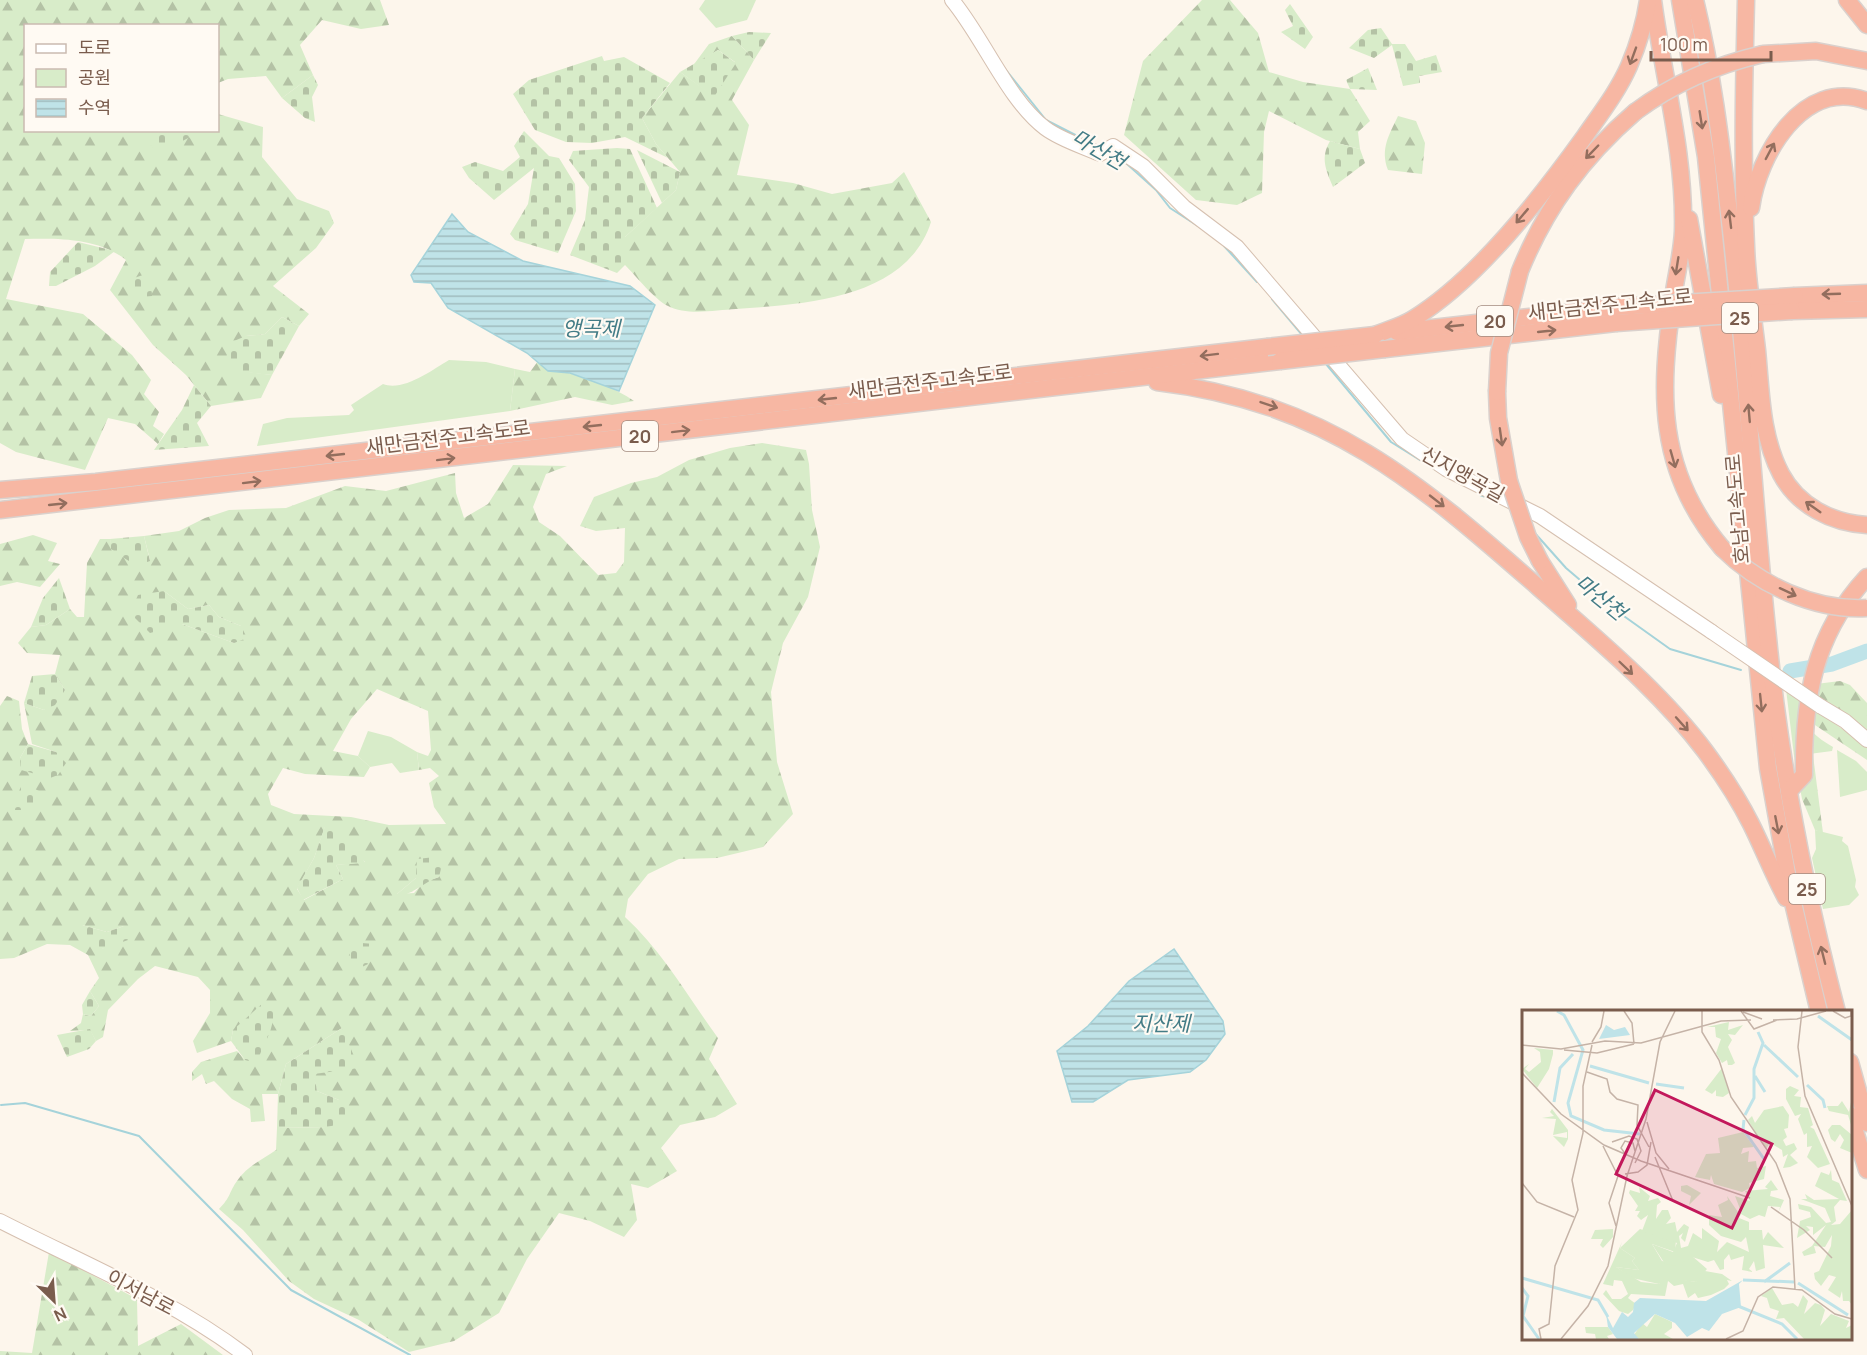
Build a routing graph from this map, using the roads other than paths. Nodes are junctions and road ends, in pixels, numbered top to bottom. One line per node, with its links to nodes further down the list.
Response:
1 (952, 0): 32 (street, 신지앵곡길, bridge)
2 (1648, 0): 21 (highway, one-way to 21)
3 (1653, 0): 13 (highway)
4 (1680, 0): 25 (highway, 호남고속도로 / 25, one-way to 25)
5 (1695, 0): 10 (highway, 호남고속도로 / 25)
6 (1700, 0): 10 (highway)
7 (1746, 0): 14 (highway)
8 (1847, 0): 9 (highway)
9 (1867, 25)
10 (1704, 38): 27 (highway, 호남고속도로 / 25, one-way to 10)
11 (1867, 61): 31 (highway, one-way to 31, bridge)
12 (1867, 102): 14 (highway, one-way to 12)
13 (1681, 177): 25 (highway); 30 (highway, one-way to 30, bridge)
14 (1746, 248): 23 (highway)
15 (1867, 293): 16 (highway, 새만금전주고속도로 / 20, one-way to 16)
16 (1793, 303): 17 (highway, 새만금전주고속도로 / 20); 19 (highway, 새만금전주고속도로 / 20, bridge)
17 (1832, 309): 18 (highway, 새만금전주고속도로 / 20); 20 (highway)
18 (1867, 309)
19 (1616, 315): 21 (highway, 새만금전주고속도로 / 20, one-way to 21); 22 (highway, 새만금전주고속도로 / 20, one-way to 19, bridge)
20 (1867, 320)
21 (1375, 335): 24 (highway, 새만금전주고속도로 / 20, one-way to 24, bridge)
22 (1129, 378): 26 (highway, 새만금전주고속도로 / 20, one-way to 22); 31 (highway, one-way to 31)
23 (1764, 418): 27 (highway); 28 (highway, one-way to 23)
24 (0, 490)
25 (1740, 495): 35 (highway, 호남고속도로 / 25, one-way to 35)
26 (0, 510)
27 (1759, 522): 34 (highway, 호남고속도로 / 25)
28 (1867, 525)
29 (1867, 577): 32 (highway)
30 (1867, 608)
31 (1593, 636): 35 (highway, one-way to 35)
32 (1813, 709): 33 (street, 신지앵곡길); 34 (highway)
33 (1867, 740)
34 (1789, 791): 37 (highway, 호남고속도로 / 25, one-way to 34)
35 (1796, 915): 36 (highway, 호남고속도로 / 25)
36 (1819, 1010)
37 (1837, 1010)
38 (1852, 1066): 40 (highway)
39 (1852, 1118): 41 (highway)
40 (1867, 1123)
41 (1867, 1170)
42 (0, 1221): 43 (street, 이서남로)
43 (245, 1355)

